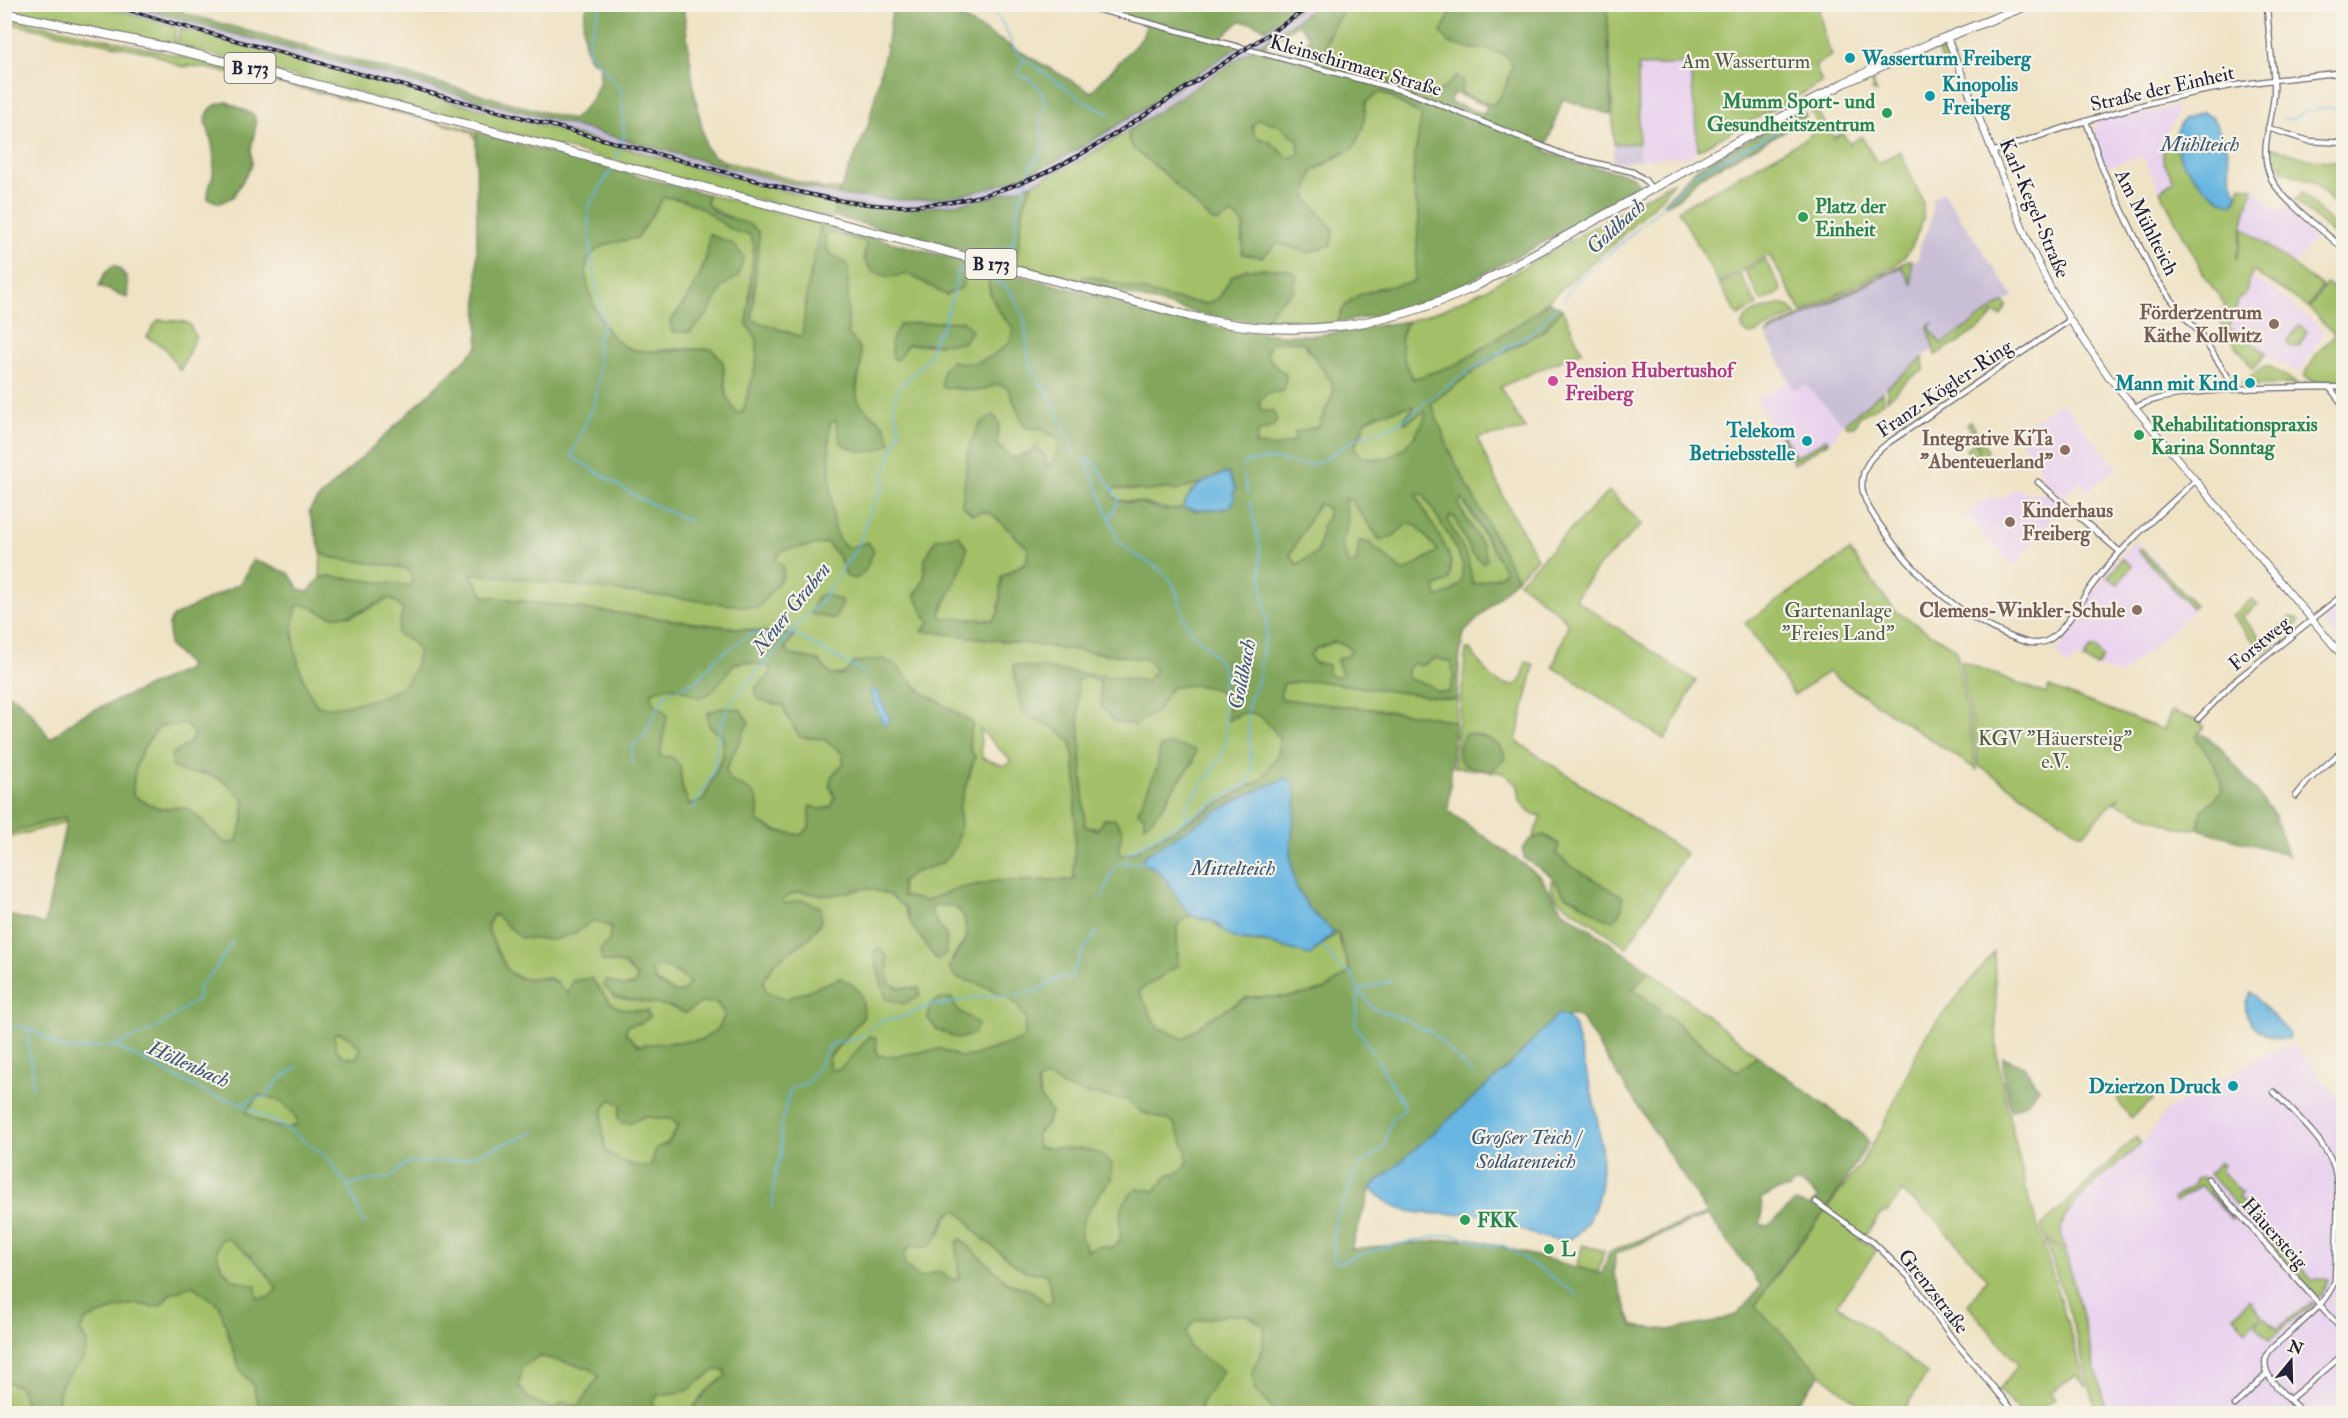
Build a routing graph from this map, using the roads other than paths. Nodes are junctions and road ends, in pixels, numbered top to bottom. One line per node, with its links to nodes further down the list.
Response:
1 (1078, 4): 12 (street, Kleinschirmaer Straße)
2 (2031, 4): 5 (main road, B 173)
3 (2267, 4): 7 (street)
4 (5, 13): 12 (main road, B 173)
5 (1947, 37): 11 (street, Karl-Kegel-Straße); 12 (main road, B 173)
6 (2343, 72): 7 (street, Straße der Einheit)
7 (2274, 81): 8 (street, Straße der Einheit); 9 (street)
8 (2086, 121): 11 (street, Straße der Einheit); 17 (street, Am Mühlteich)
9 (2268, 128): 10 (street); 13 (street)
10 (2343, 143)
11 (1992, 152): 14 (street, Karl-Kegel-Straße)
12 (1651, 188)
13 (2343, 249)
14 (2070, 320): 19 (street, Karl-Kegel-Straße); 22 (street, Franz-Kögler-Ring)
15 (2343, 387): 16 (street)
16 (2330, 388): 17 (street); 18 (street)
17 (2233, 390): 19 (street)
18 (2343, 406)
19 (2134, 408): 20 (street, Karl-Kegel-Straße)
20 (2196, 480): 22 (street, Franz-Kögler-Ring); 24 (street, Karl-Kegel-Straße)
21 (2038, 482): 22 (street)
22 (2119, 551)
23 (2343, 594): 24 (street, Forstweg)
24 (2311, 619): 25 (street, Karl-Kegel-Straße); 26 (street, Forstweg)
25 (2343, 658)
26 (2198, 719)
27 (2343, 749): 28 (street)
28 (2296, 796)
29 (2274, 1092): 32 (street, Häuersteig)
30 (2208, 1179): 32 (street, Häuersteig)
31 (1816, 1202): 38 (street, Grenzstraße)
32 (2320, 1306): 33 (street, Häuersteig); 35 (street, Häuersteig)
33 (2343, 1332)
34 (2343, 1354): 36 (street)
35 (2267, 1374): 36 (street); 37 (street)
36 (2290, 1399): 39 (street)
37 (2235, 1405)
38 (2016, 1413)
39 (2304, 1413)

